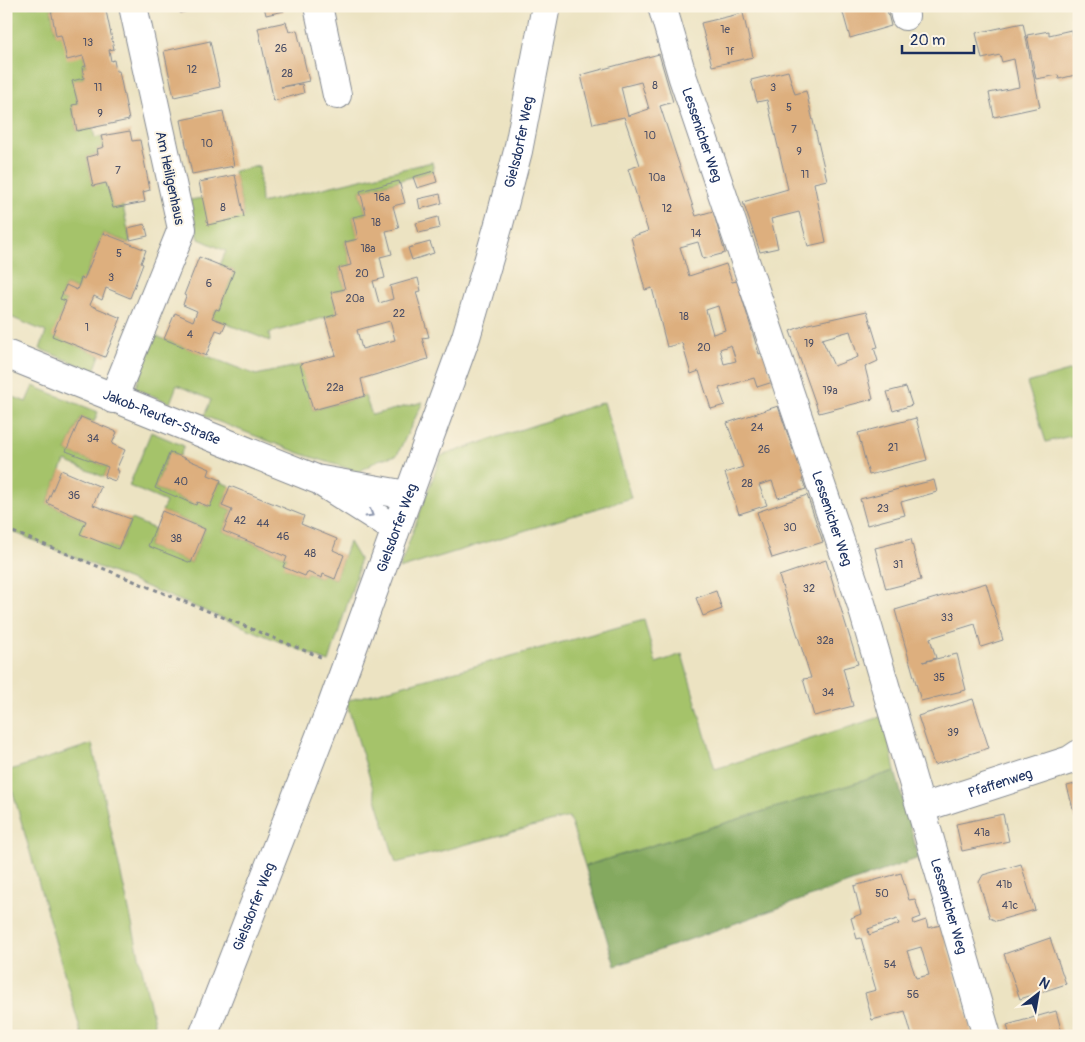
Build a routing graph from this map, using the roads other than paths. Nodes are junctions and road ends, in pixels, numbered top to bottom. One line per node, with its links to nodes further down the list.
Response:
1 (133, 6): 7 (street, Am Heiligenhaus)
2 (318, 6): 5 (street)
3 (546, 6): 9 (street, Gielsdorfer Weg)
4 (662, 6): 12 (street, Lessenicher Weg)
5 (337, 95)
6 (6, 354): 7 (street, Jakob-Reuter-Straße)
7 (114, 399): 8 (street, Jakob-Reuter-Straße)
8 (316, 479): 9 (street, Jakob-Reuter-Straße); 10 (street, Jakob-Reuter-Straße, one-way to 10)
9 (407, 495): 10 (street, Gielsdorfer Weg)
10 (395, 529): 13 (street, Gielsdorfer Weg)
11 (1079, 754): 12 (street, Pfaffenweg)
12 (922, 808): 14 (street, Lessenicher Weg)
13 (203, 1036)
14 (987, 1036)

